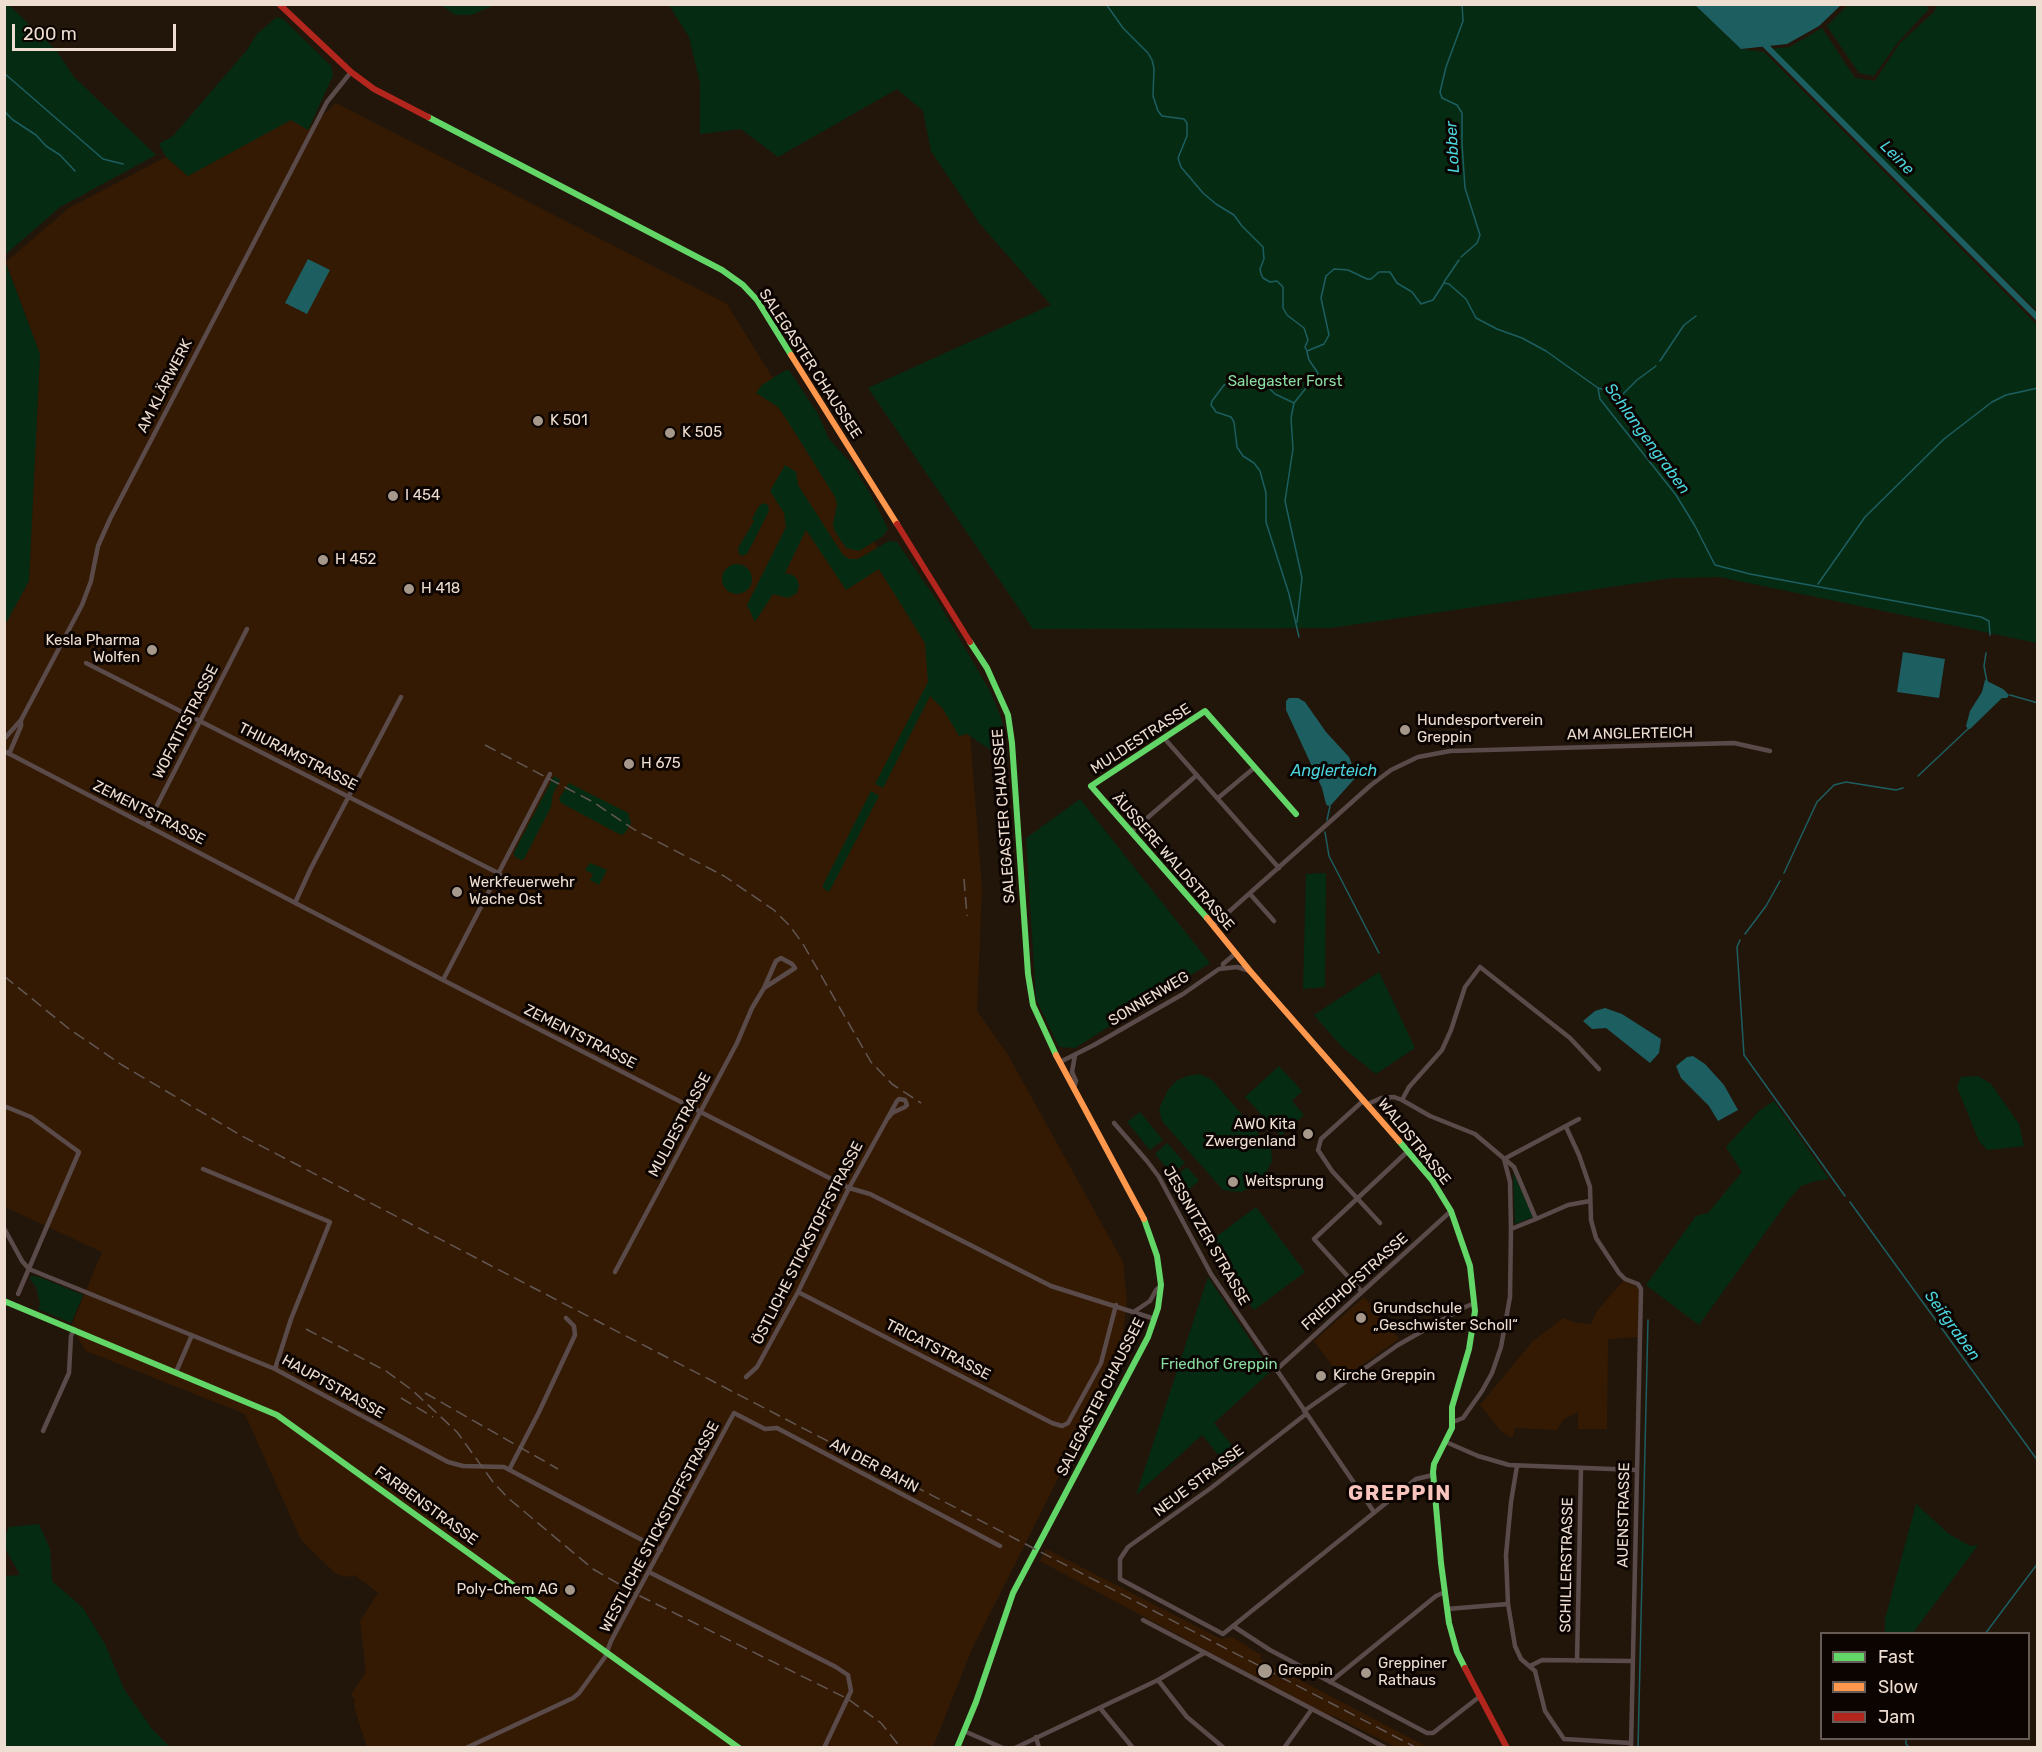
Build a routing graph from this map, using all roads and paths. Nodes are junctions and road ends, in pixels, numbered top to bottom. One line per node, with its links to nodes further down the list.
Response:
1 (279, 4): 2 (street, SALEGASTER CHAUSSEE)
2 (351, 72): 6 (street, AM KLÄRWERK); 33 (street, SALEGASTER CHAUSSEE)
3 (247, 630): 7 (street, WOFATITSTRASSE)
4 (86, 663): 7 (street, THIURAMSTRASSE)
5 (401, 696): 16 (street)
6 (21, 720): 9 (street, AM KLÄRWERK); 11 (street, AM KLÄRWERK)
7 (200, 721): 16 (street, THIURAMSTRASSE); 19 (street, WOFATITSTRASSE)
8 (1164, 738): 12 (street, MULDESTRASSE); 14 (street); 15 (street, MULDESTRASSE)
9 (4, 739)
10 (1770, 751): 21 (street, AM ANGLERTEICH)
11 (7, 753): 19 (street, ZEMENTSTRASSE)
12 (1254, 768): 17 (street); 18 (street)
13 (550, 775): 22 (street)
14 (1197, 775): 17 (street); 20 (street)
15 (1091, 786): 20 (street, ÄUSSERE WALDSTRASSE)
16 (348, 796): 22 (street, THIURAMSTRASSE); 24 (street)
17 (1218, 798): 21 (street)
18 (1296, 814)
19 (147, 825): 24 (street, ZEMENTSTRASSE)
20 (1131, 832): 26 (street, ÄUSSERE WALDSTRASSE)
21 (1279, 868): 23 (street, AM ANGLERTEICH)
22 (500, 874): 30 (street)
23 (1250, 894): 25 (street); 26 (street, AM ANGLERTEICH)
24 (295, 903): 30 (street, ZEMENTSTRASSE)
25 (1274, 921)
26 (1213, 926): 27 (street, ÄUSSERE WALDSTRASSE)
27 (1236, 953): 28 (street, ÄUSSERE WALDSTRASSE); 29 (street, ÄUSSERE WALDSTRASSE)
28 (1223, 968): 29 (street); 32 (street, SONNENWEG)
29 (1250, 971): 37 (street, ÄUSSERE WALDSTRASSE)
30 (443, 980): 39 (street, ZEMENTSTRASSE)
31 (764, 988): 31 (street, MULDESTRASSE); 39 (street, MULDESTRASSE)
32 (1075, 1055): 33 (street, SONNENWEG); 35 (street)
33 (1060, 1062): 35 (street, SALEGASTER CHAUSSEE)
34 (1599, 1069): 36 (street)
35 (1074, 1088): 57 (street, SALEGASTER CHAUSSEE)
36 (1402, 1100): 37 (street); 45 (street)
37 (1366, 1102): 44 (street, WALDSTRASSE); 48 (street)
38 (4, 1106): 55 (street)
39 (700, 1112): 47 (street, ZEMENTSTRASSE); 56 (street, MULDESTRASSE)
40 (888, 1118): 40 (street, ÖSTLICHE STICKSTOFFSTRASSE); 47 (street, ÖSTLICHE STICKSTOFFSTRASSE)
41 (1579, 1119): 43 (street)
42 (1114, 1123): 70 (street, JESSNITZER STRASSE)
43 (1566, 1128): 45 (street); 49 (street)
44 (1408, 1151): 48 (street); 50 (street, WALDSTRASSE)
45 (1504, 1159): 51 (street); 53 (street)
46 (203, 1169): 69 (street)
47 (849, 1188): 58 (street, ÖSTLICHE STICKSTOFFSTRASSE); 63 (street, ZEMENTSTRASSE)
48 (1357, 1198): 52 (street); 59 (street)
49 (1590, 1201): 51 (street); 81 (street, AUENSTRASSE)
50 (1451, 1211): 59 (street, FRIEDHOFSTRASSE); 62 (street, WALDSTRASSE)
51 (1536, 1219): 53 (street)
52 (1380, 1223)
53 (1511, 1229): 75 (street)
54 (5, 1230): 55 (street)
55 (29, 1269): 60 (street); 68 (street, HAUPTSTRASSE)
56 (615, 1272)
57 (1161, 1285): 64 (street); 66 (street, SALEGASTER CHAUSSEE)
58 (798, 1292): 63 (street, TRICATSTRASSE); 72 (street, ÖSTLICHE STICKSTOFFSTRASSE)
59 (1362, 1292): 70 (street, FRIEDHOFSTRASSE)
60 (18, 1294)
61 (4, 1301): 67 (street, FARBENSTRASSE)
62 (1474, 1303): 74 (street, NEUE STRASSE); 75 (street, WALDSTRASSE)
63 (1116, 1305): 64 (street, ZEMENTSTRASSE)
64 (1136, 1311): 66 (street, ZEMENTSTRASSE)
65 (566, 1318): 80 (street)
66 (1155, 1318): 102 (street, SALEGASTER CHAUSSEE)
67 (74, 1329): 71 (street, FARBENSTRASSE); 76 (street)
68 (192, 1335): 69 (street, HAUPTSTRASSE); 71 (street)
69 (275, 1369): 80 (street, HAUPTSTRASSE)
70 (1276, 1370): 74 (street, JESSNITZER STRASSE)
71 (177, 1372): 92 (street, FARBENSTRASSE)
72 (746, 1377)
73 (734, 1413): 84 (street, AN DER BAHN); 85 (street, WESTLICHE STICKSTOFFSTRASSE)
74 (1305, 1413): 83 (street, JESSNITZER STRASSE); 91 (street, NEUE STRASSE)
75 (1453, 1422): 77 (street, WALDSTRASSE)
76 (43, 1431)
77 (1446, 1442): 78 (street); 82 (street, WALDSTRASSE)
78 (1517, 1466): 79 (street); 88 (street)
79 (1581, 1468): 81 (street); 94 (street, SCHILLERSTRASSE)
80 (509, 1470): 85 (street, HAUPTSTRASSE)
81 (1637, 1470): 95 (street, AUENSTRASSE)
82 (1433, 1475): 83 (street); 87 (street)
83 (1374, 1512): 91 (street)
84 (1000, 1546)
85 (661, 1550): 86 (street, WESTLICHE STICKSTOFFSTRASSE)
86 (648, 1572): 92 (street, WESTLICHE STICKSTOFFSTRASSE); 107 (street)
87 (1444, 1592): 89 (street); 98 (street)
88 (1508, 1604): 89 (street); 96 (street)
89 (1447, 1609): 99 (street)
90 (1143, 1620): 93 (street)
91 (1233, 1626): 98 (street)
92 (608, 1652): 105 (street, WESTLICHE STICKSTOFFSTRASSE); 106 (street, FARBENSTRASSE)
93 (1204, 1653): 97 (street); 101 (street)
94 (1577, 1661): 95 (street); 96 (street)
95 (1632, 1661): 104 (street, AUENSTRASSE)
96 (1530, 1666): 104 (street)
97 (1158, 1680): 100 (street); 113 (street)
98 (1330, 1682): 99 (street)
99 (1479, 1697): 116 (street)
100 (1100, 1708): 103 (street); 112 (street)
101 (1312, 1709): 114 (street); 115 (street)
102 (964, 1731): 108 (street, SALEGASTER CHAUSSEE); 109 (street)
103 (1036, 1737): 110 (street); 111 (street)
104 (1631, 1745)
105 (466, 1748)
106 (739, 1748)
107 (824, 1748)
108 (957, 1748)
109 (1003, 1748)
110 (1015, 1748)
111 (1039, 1748)
112 (1133, 1748)
113 (1224, 1748)
114 (1284, 1748)
115 (1386, 1748)
116 (1507, 1748)

